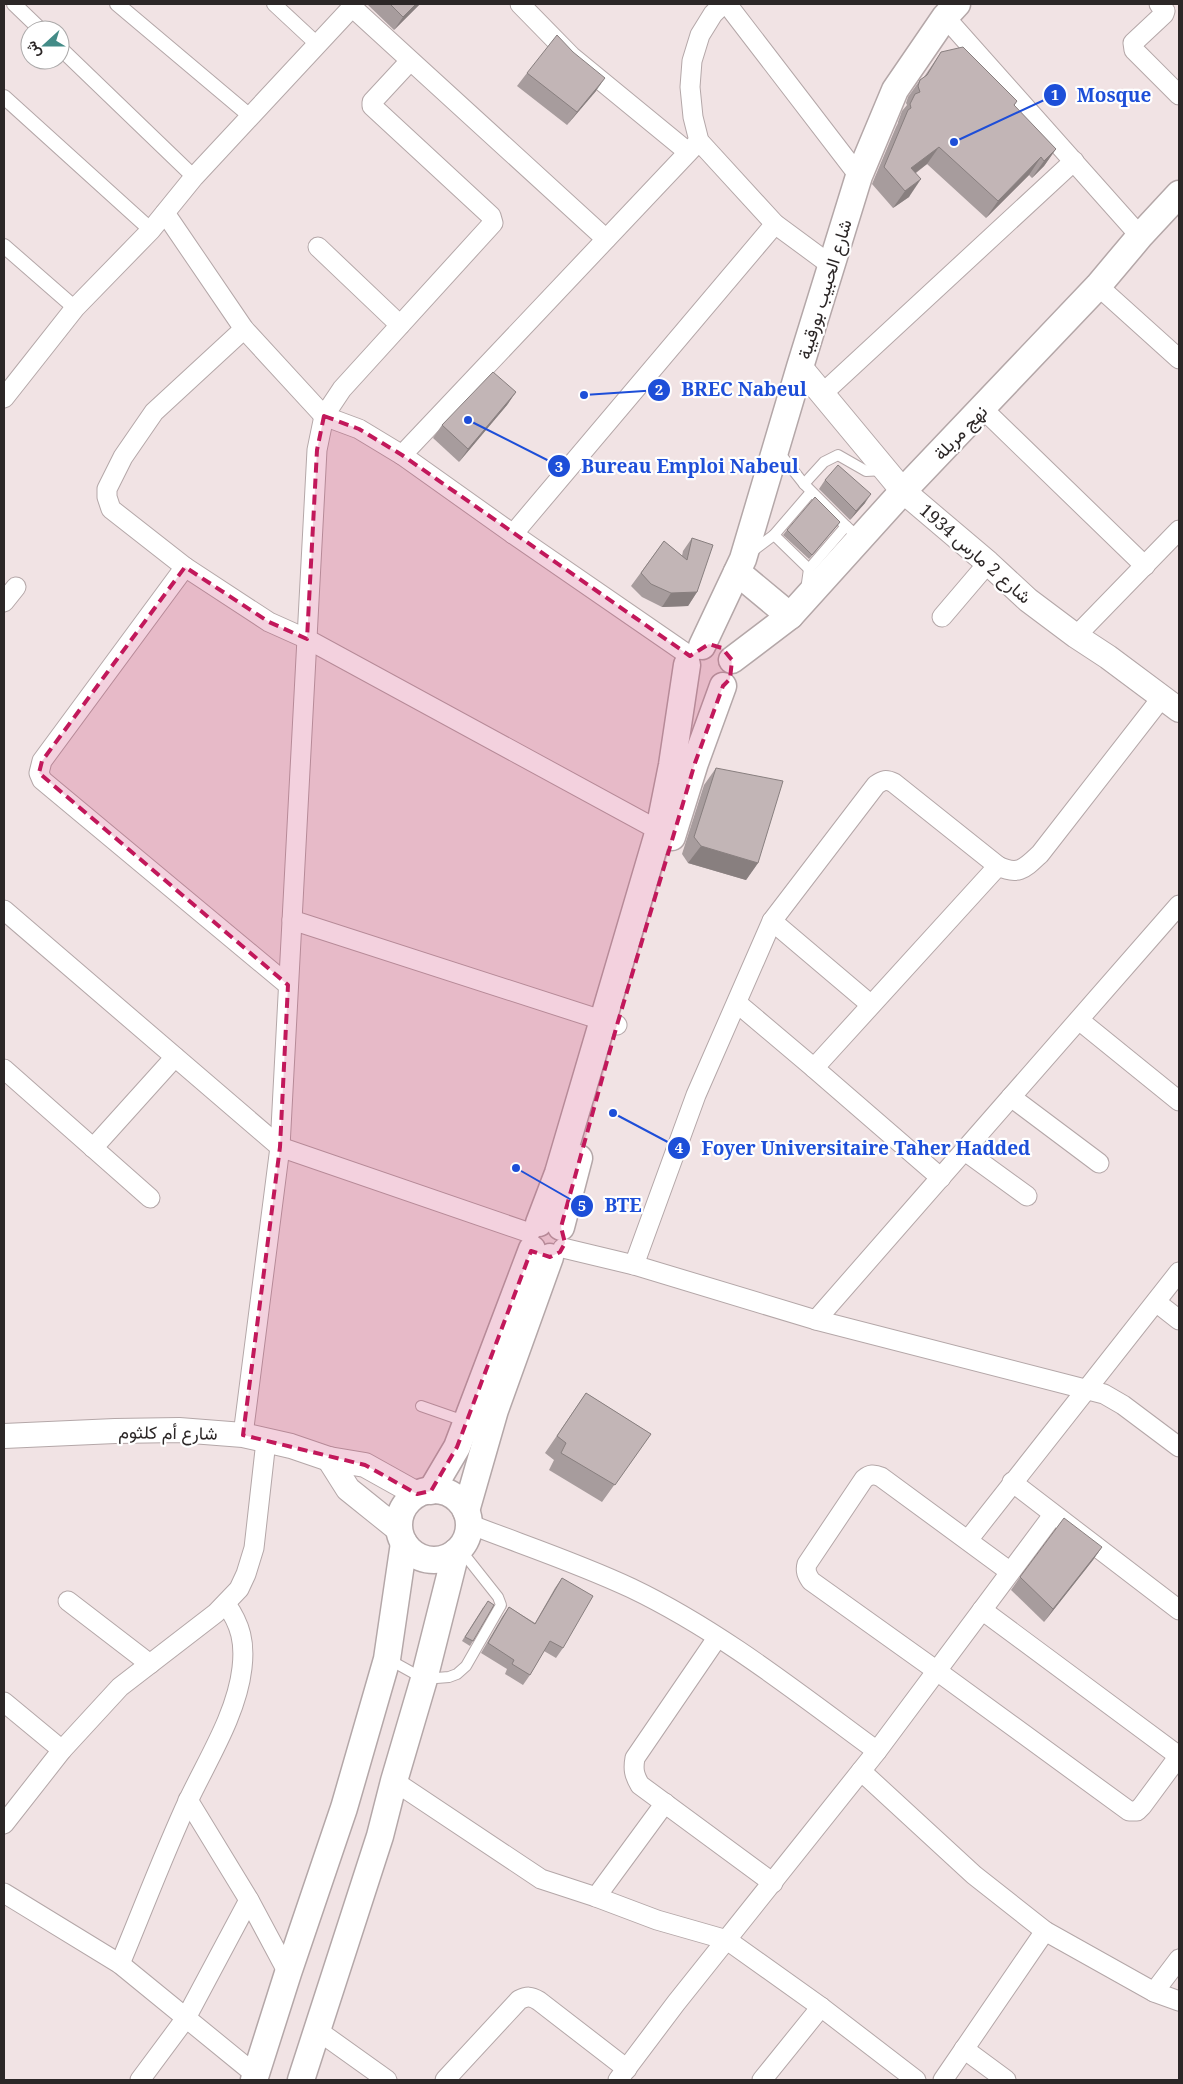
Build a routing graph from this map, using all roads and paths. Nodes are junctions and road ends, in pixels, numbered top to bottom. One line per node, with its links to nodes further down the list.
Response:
1 (14, 4): 10 (street)
2 (117, 4): 16 (street)
3 (274, 4): 11 (street)
4 (520, 4): 17 (street)
5 (723, 4): 17 (street)
6 (727, 4): 19 (street)
7 (1159, 4): 14 (street)
8 (354, 5): 11 (street); 13 (street)
9 (951, 10): 18 (street); 19 (main road, شارع الحبيب بورقيبة)
10 (31, 20)
11 (317, 44): 16 (street)
12 (70, 58): 20 (street)
13 (410, 61): 26 (street); 32 (street)
14 (1179, 95)
15 (4, 97): 24 (street)
16 (250, 116): 20 (street)
17 (694, 147): 23 (street); 26 (street)
18 (1074, 161): 25 (street); 37 (street)
19 (859, 176): 29 (main road, شارع الحبيب بورقيبة)
20 (194, 177): 22 (street)
21 (1179, 194): 25 (main road, نهج مربلة)
22 (165, 213): 24 (street); 33 (street)
23 (775, 224): 29 (street); 47 (street)
24 (151, 230): 31 (street)
25 (1140, 236): 30 (main road, نهج مربلة)
26 (606, 240): 41 (street)
27 (4, 246): 31 (street)
28 (318, 247): 32 (street)
29 (832, 266): 35 (main road, شارع الحبيب بورقيبة)
30 (1098, 286): 34 (street); 38 (main road, نهج مربلة)
31 (75, 308): 36 (street)
32 (400, 325): 39 (street)
33 (244, 329): 39 (street); 52 (street)
34 (1179, 359)
35 (800, 367): 37 (street, شارع 2 مارس 1934); 40 (main road, شارع الحبيب بورقيبة)
36 (6, 391)
37 (822, 394): 42 (street, شارع 2 مارس 1934)
38 (982, 408): 44 (main road, نهج مربلة); 51 (street)
39 (324, 416): 41 (street); 59 (street)
40 (776, 449): 43 (lane); 50 (main road, شارع الحبيب بورقيبة)
41 (402, 455): 47 (street)
42 (887, 470): 43 (lane); 44 (street, شارع 2 مارس 1934)
43 (807, 488): 46 (lane); 48 (lane)
44 (903, 491): 46 (main road, نهج مربلة); 49 (street, شارع 2 مارس 1934)
45 (1179, 530): 51 (street)
46 (853, 532): 53 (lane); 56 (main road, نهج مربلة)
47 (513, 534): 60 (street)
48 (774, 535): 50 (lane); 53 (lane)
49 (988, 563): 57 (street); 58 (street, شارع 2 مارس 1934)
50 (740, 565): 56 (main road); 60 (main road, شارع الحبيب بورقيبة)
51 (1145, 566): 58 (street)
52 (185, 568): 59 (street); 70 (street)
53 (809, 569): 56 (lane)
54 (16, 587): 55 (street)
55 (4, 602)
56 (797, 608): 61 (main road, نهج مربلة)
57 (942, 617)
58 (1076, 636): 63 (street, شارع 2 مارس 1934)
59 (307, 639): 64 (street); 68 (street)
60 (693, 656): 61 (main road); 62 (main road); 64 (main road, شارع الحبيب بورقيبة)
61 (732, 660): 62 (main road)
62 (723, 686): 64 (main road)
63 (1174, 705): 65 (street)
64 (666, 834): 74 (main road)
65 (998, 866): 69 (street); 72 (street)
66 (1179, 905): 73 (street)
67 (4, 910): 75 (street)
68 (292, 920): 70 (street); 74 (street)
69 (772, 921): 71 (street); 72 (street)
70 (288, 985): 81 (street)
71 (736, 1003): 77 (street); 88 (street)
72 (870, 1004): 77 (street)
73 (1079, 1020): 78 (street); 79 (street)
74 (610, 1023): 87 (main road)
75 (175, 1057): 80 (street); 81 (street)
76 (4, 1068): 80 (street)
77 (814, 1068): 84 (street)
78 (1011, 1097): 82 (street); 83 (street)
79 (1179, 1101)
80 (93, 1148): 86 (street)
81 (280, 1148): 87 (street); 97 (street)
82 (965, 1151): 84 (street); 85 (street)
83 (1099, 1164)
84 (941, 1178): 91 (street)
85 (1027, 1196)
86 (150, 1198)
87 (546, 1240): 88 (street); 95 (main road)
88 (634, 1265): 91 (street)
89 (1179, 1272): 90 (street)
90 (1156, 1302): 92 (street); 93 (street)
91 (816, 1320): 93 (street)
92 (1179, 1320)
93 (1088, 1389): 98 (street); 100 (street)
94 (421, 1406): 95 (lane)
95 (478, 1426): 101 (main road); 103 (main road)
96 (4, 1436): 97 (street, شارع أم كلثوم)
97 (254, 1438): 99 (street, شارع أم كلثوم); 109 (street)
98 (1179, 1447)
99 (329, 1458): 101 (street, شارع أم كلثوم); 104 (street)
100 (1012, 1482): 102 (street); 105 (street)
101 (424, 1493): 103 (main road); 104 (main road)
102 (1053, 1514): 107 (street); 111 (street)
103 (467, 1517): 106 (main road); 112 (street)
104 (402, 1537): 106 (main road); 113 (main road)
105 (968, 1540): 107 (street); 115 (street)
106 (458, 1550): 116 (main road); 116 (lane)
107 (1009, 1571): 110 (street)
108 (68, 1601): 114 (street)
109 (226, 1604): 114 (street); 123 (street)
110 (982, 1610): 115 (street); 120 (street)
111 (1179, 1610)
112 (717, 1638): 119 (street); 124 (street)
113 (387, 1659): 116 (lane); 134 (main road)
114 (150, 1664): 118 (street)
115 (937, 1670): 119 (street); 120 (street)
116 (424, 1678): 122 (main road)
117 (4, 1702): 118 (street)
118 (62, 1750): 125 (street)
119 (876, 1751): 121 (street)
120 (1179, 1756)
121 (861, 1771): 126 (street); 130 (street)
122 (394, 1781): 128 (street); 139 (main road)
123 (188, 1800): 129 (street); 133 (street)
124 (665, 1802): 126 (street); 128 (street)
125 (4, 1824)
126 (773, 1883): 131 (street)
127 (4, 1893): 133 (street)
128 (596, 1897): 131 (street)
129 (250, 1900): 134 (street); 138 (street)
130 (1045, 1931): 135 (street); 140 (street)
131 (726, 1940): 137 (street); 141 (street)
132 (1179, 1959): 135 (street)
133 (120, 1964): 138 (street)
134 (288, 1974): 142 (main road)
135 (1154, 1992): 136 (street)
136 (1179, 2001)
137 (821, 2007): 147 (street); 148 (street)
138 (186, 2018): 142 (street); 143 (street)
139 (317, 2030): 144 (main road); 145 (street)
140 (964, 2049): 149 (street); 150 (street)
141 (622, 2074): 146 (street)
142 (255, 2078)
143 (140, 2080)
144 (301, 2080)
145 (387, 2080)
146 (445, 2080)
147 (762, 2080)
148 (916, 2080)
149 (943, 2080)
150 (1006, 2080)

